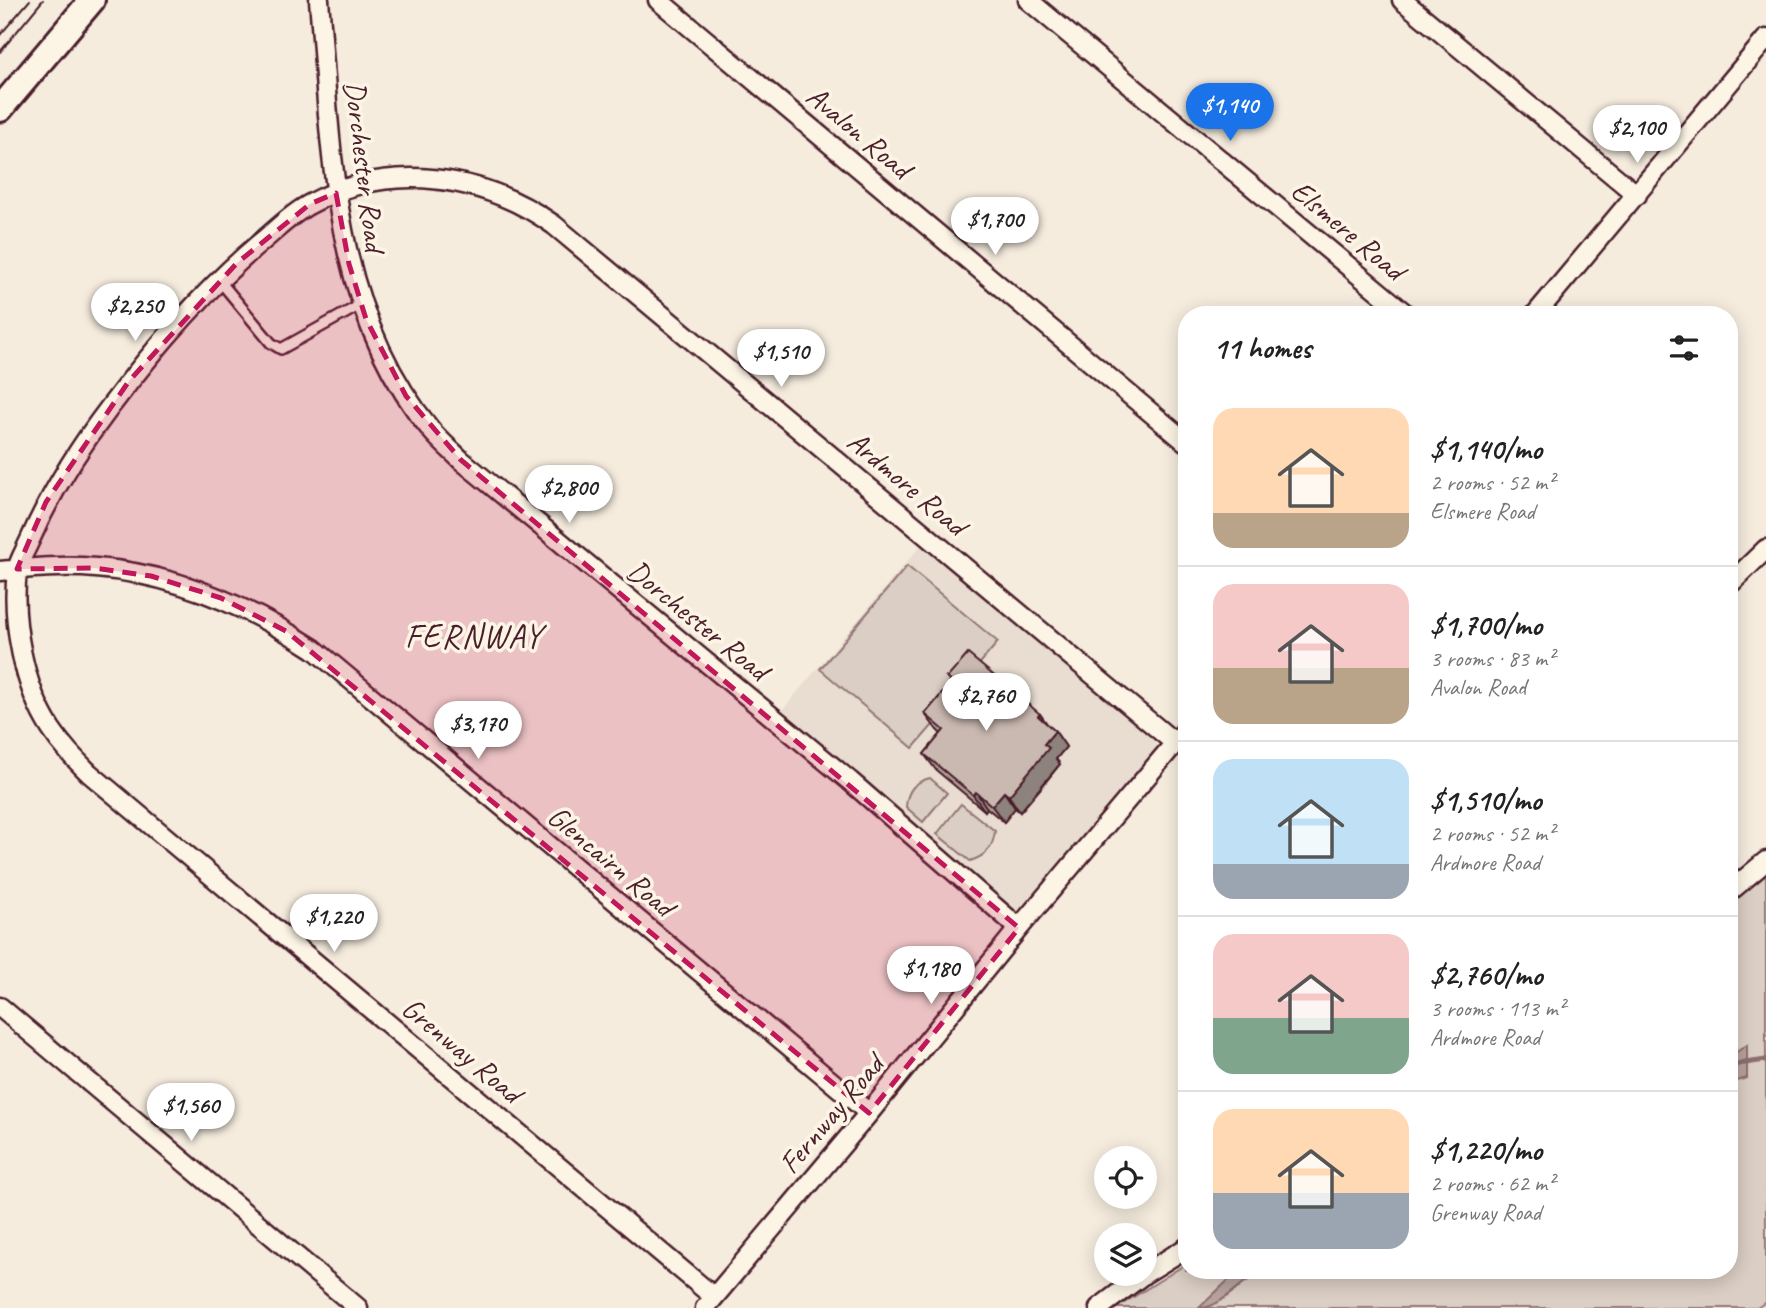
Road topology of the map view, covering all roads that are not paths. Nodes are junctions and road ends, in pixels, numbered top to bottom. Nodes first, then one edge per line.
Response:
1 (92, 0) edge
2 (319, 0) edge
3 (658, 0) edge
4 (1028, 0) edge
5 (1402, 0) edge
6 (1766, 39) edge
7 (0, 109) edge
8 (336, 193) junction
9 (1637, 195) junction
10 (219, 280) junction
11 (362, 304) junction
12 (1395, 306) edge
13 (1543, 306) edge
14 (1178, 435) edge
15 (1766, 549) edge
16 (8, 570) edge
17 (1738, 576) edge
18 (1178, 734) edge
19 (1178, 740) edge
20 (1766, 861) edge
21 (1738, 884) edge
22 (1019, 928) junction
23 (0, 1007) edge
24 (869, 1113) junction
25 (1178, 1253) edge
26 (1157, 1266) edge
27 (1128, 1286) edge
28 (709, 1303) edge
29 (358, 1308) edge
30 (1099, 1308) edge

1 - 7 main road
2 - 8 street, Dorchester Road
3 - 14 street, Avalon Road
4 - 12 street, Elsmere Road
5 - 9 street
6 - 9 street
8 - 10 street, Ardmore Road
8 - 11 street, Dorchester Road
8 - 18 street, Ardmore Road
9 - 13 street
10 - 11 lane
10 - 16 street, Ardmore Road
11 - 22 street, Dorchester Road
15 - 17 street
16 - 24 street, Glencairn Road
16 - 28 street, Grenway Road
19 - 22 street, Fernway Road
20 - 21 street
22 - 24 street, Fernway Road
23 - 29 street
24 - 28 street, Fernway Road
25 - 26 street
27 - 30 street

